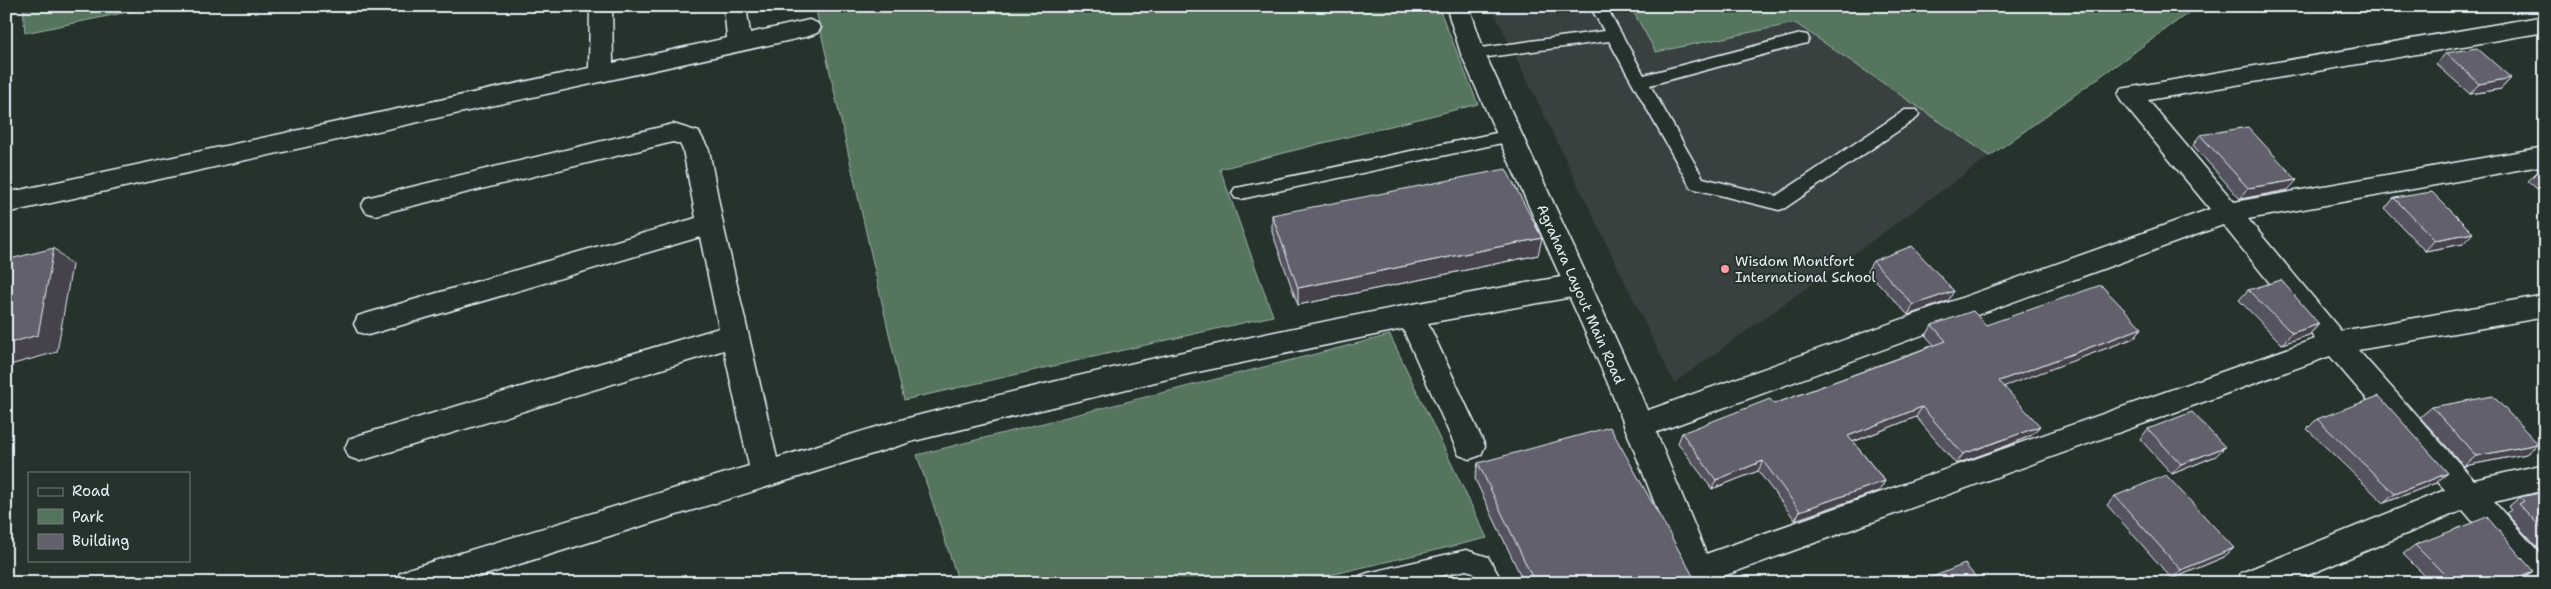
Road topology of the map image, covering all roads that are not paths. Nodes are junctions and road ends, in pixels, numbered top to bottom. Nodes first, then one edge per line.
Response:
1 (601, 6) edge
2 (735, 6) edge
3 (1457, 6) edge
4 (1598, 6) edge
5 (2545, 24) edge
6 (809, 28) dead end
7 (1614, 35) junction
8 (1801, 39) dead end
9 (739, 43) junction
10 (1473, 54) junction
11 (600, 73) junction
12 (1640, 82) junction
13 (1911, 114) dead end
14 (1510, 136) junction
15 (2545, 156) edge
16 (1241, 193) dead end
17 (6, 203) edge
18 (375, 205) dead end
19 (2228, 213) junction
20 (710, 224) junction
21 (1578, 285) junction
22 (2545, 306) edge
23 (1411, 316) junction
24 (368, 324) dead end
25 (735, 335) junction
26 (2335, 343) junction
27 (1639, 426) junction
28 (1470, 446) dead end
29 (360, 448) dead end
30 (766, 474) junction
31 (2545, 477) edge
32 (2469, 494) junction
33 (1699, 577) edge
34 (2545, 582) edge
35 (411, 583) edge
36 (1368, 583) edge
37 (1492, 583) edge
38 (2252, 583) edge

1 - 11 street
2 - 9 street
3 - 10 street, Agrahara Layout Main Road
4 - 7 lane
5 - 19 street
6 - 9 street
7 - 10 lane
7 - 12 lane
8 - 12 lane
9 - 11 street
10 - 14 street, Agrahara Layout Main Road
11 - 17 street
12 - 13 lane
14 - 16 lane
14 - 21 street, Agrahara Layout Main Road
15 - 19 street
18 - 20 street
19 - 26 street
19 - 27 street
20 - 24 street
20 - 25 street
21 - 23 street
21 - 27 street, Agrahara Layout Main Road
22 - 26 street
23 - 28 street
23 - 30 street
25 - 29 street
25 - 30 street
26 - 32 street
26 - 33 street
27 - 33 street, Agrahara Layout Main Road
30 - 35 street
31 - 32 street
32 - 34 street
32 - 38 street
36 - 37 lane

